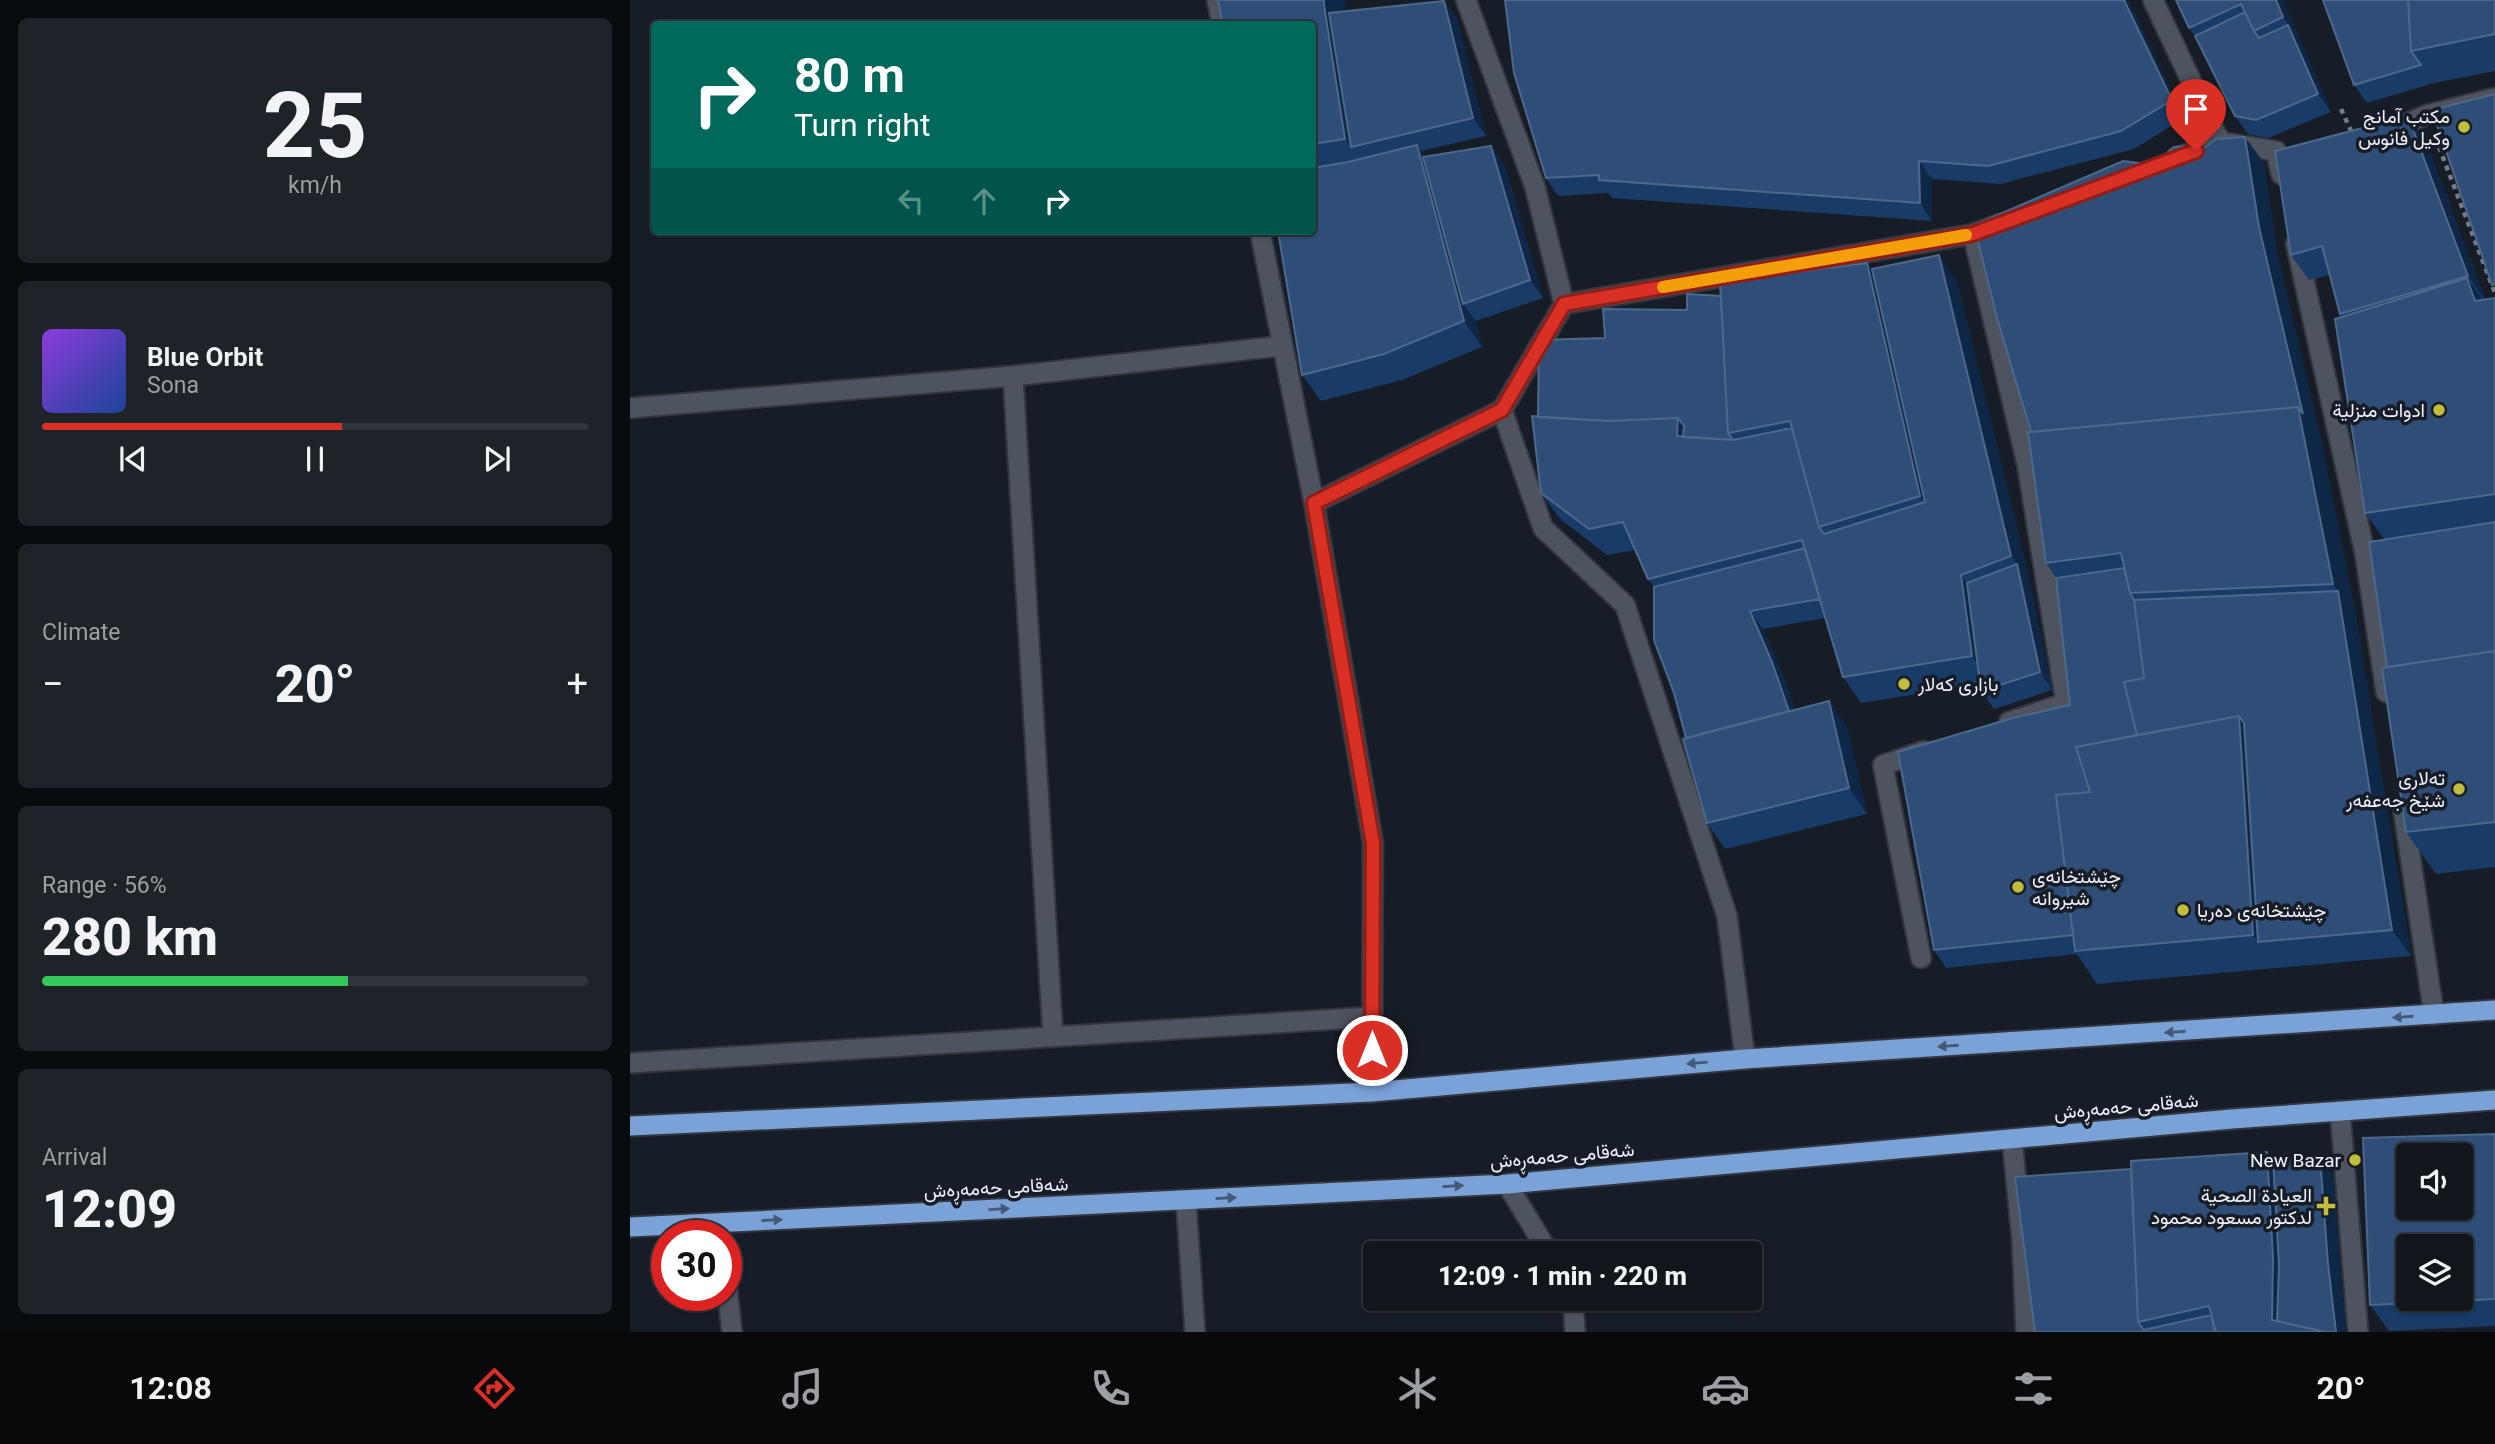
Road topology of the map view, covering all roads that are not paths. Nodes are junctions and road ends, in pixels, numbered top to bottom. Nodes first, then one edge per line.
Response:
1 (1217, 0) edge
2 (1466, 0) edge
3 (2153, 0) edge
4 (1221, 21) edge
5 (2495, 98) edge
6 (2220, 142) junction
7 (2358, 145) edge
8 (2297, 149) edge
9 (2276, 151) junction
10 (2155, 166) edge
11 (2284, 191) edge
12 (2012, 220) edge
13 (2293, 231) edge
14 (1973, 234) junction
15 (1261, 235) edge
16 (1564, 304) junction
17 (1281, 346) junction
18 (1013, 376) junction
19 (630, 408) edge
20 (1502, 410) junction
21 (1314, 503) junction
22 (2389, 716) edge
23 (1987, 729) edge
24 (1936, 747) edge
25 (2400, 784) edge
26 (1921, 958) dead end
27 (2495, 1010) edge
28 (2434, 1015) junction
29 (1372, 1017) junction
30 (1053, 1037) junction
31 (1745, 1059) junction
32 (630, 1063) edge
33 (1371, 1092) junction
34 (2495, 1100) edge
35 (2340, 1111) junction
36 (630, 1125) edge
37 (2012, 1139) junction
38 (1507, 1184) junction
39 (1186, 1201) junction
40 (630, 1227) edge
41 (651, 1227) edge
42 (742, 1228) edge
43 (1542, 1241) edge
44 (730, 1311) edge
45 (1574, 1311) edge
46 (732, 1332) edge
47 (1195, 1332) edge
48 (1575, 1332) edge
49 (2026, 1332) edge
50 (2358, 1332) edge

1 - 4 street
2 - 16 street
3 - 6 street
5 - 7 street
6 - 9 street
6 - 10 street
8 - 9 street
9 - 11 street
12 - 14 street
13 - 22 street
14 - 16 street
14 - 23 street
15 - 17 street
16 - 20 street
17 - 18 street
17 - 21 street
18 - 19 street
18 - 30 street
20 - 21 street
20 - 31 street
21 - 29 street
24 - 26 street
25 - 28 street
27 - 28 highway
28 -> 31 highway
29 - 30 street
29 - 33 street
30 - 32 street
31 -> 33 highway
33 - 36 highway
34 - 35 highway, شەقامی حەمەڕەش
35 - 37 highway, شەقامی حەمەڕەش
35 - 50 street
37 - 38 highway, شەقامی حەمەڕەش
37 - 49 street
39 -> 38 highway, شەقامی حەمەڕەش
38 - 43 street
42 -> 39 highway, شەقامی حەمەڕەش
39 - 47 street
40 - 41 highway, شەقامی حەمەڕەش
44 - 46 street
45 - 48 street

